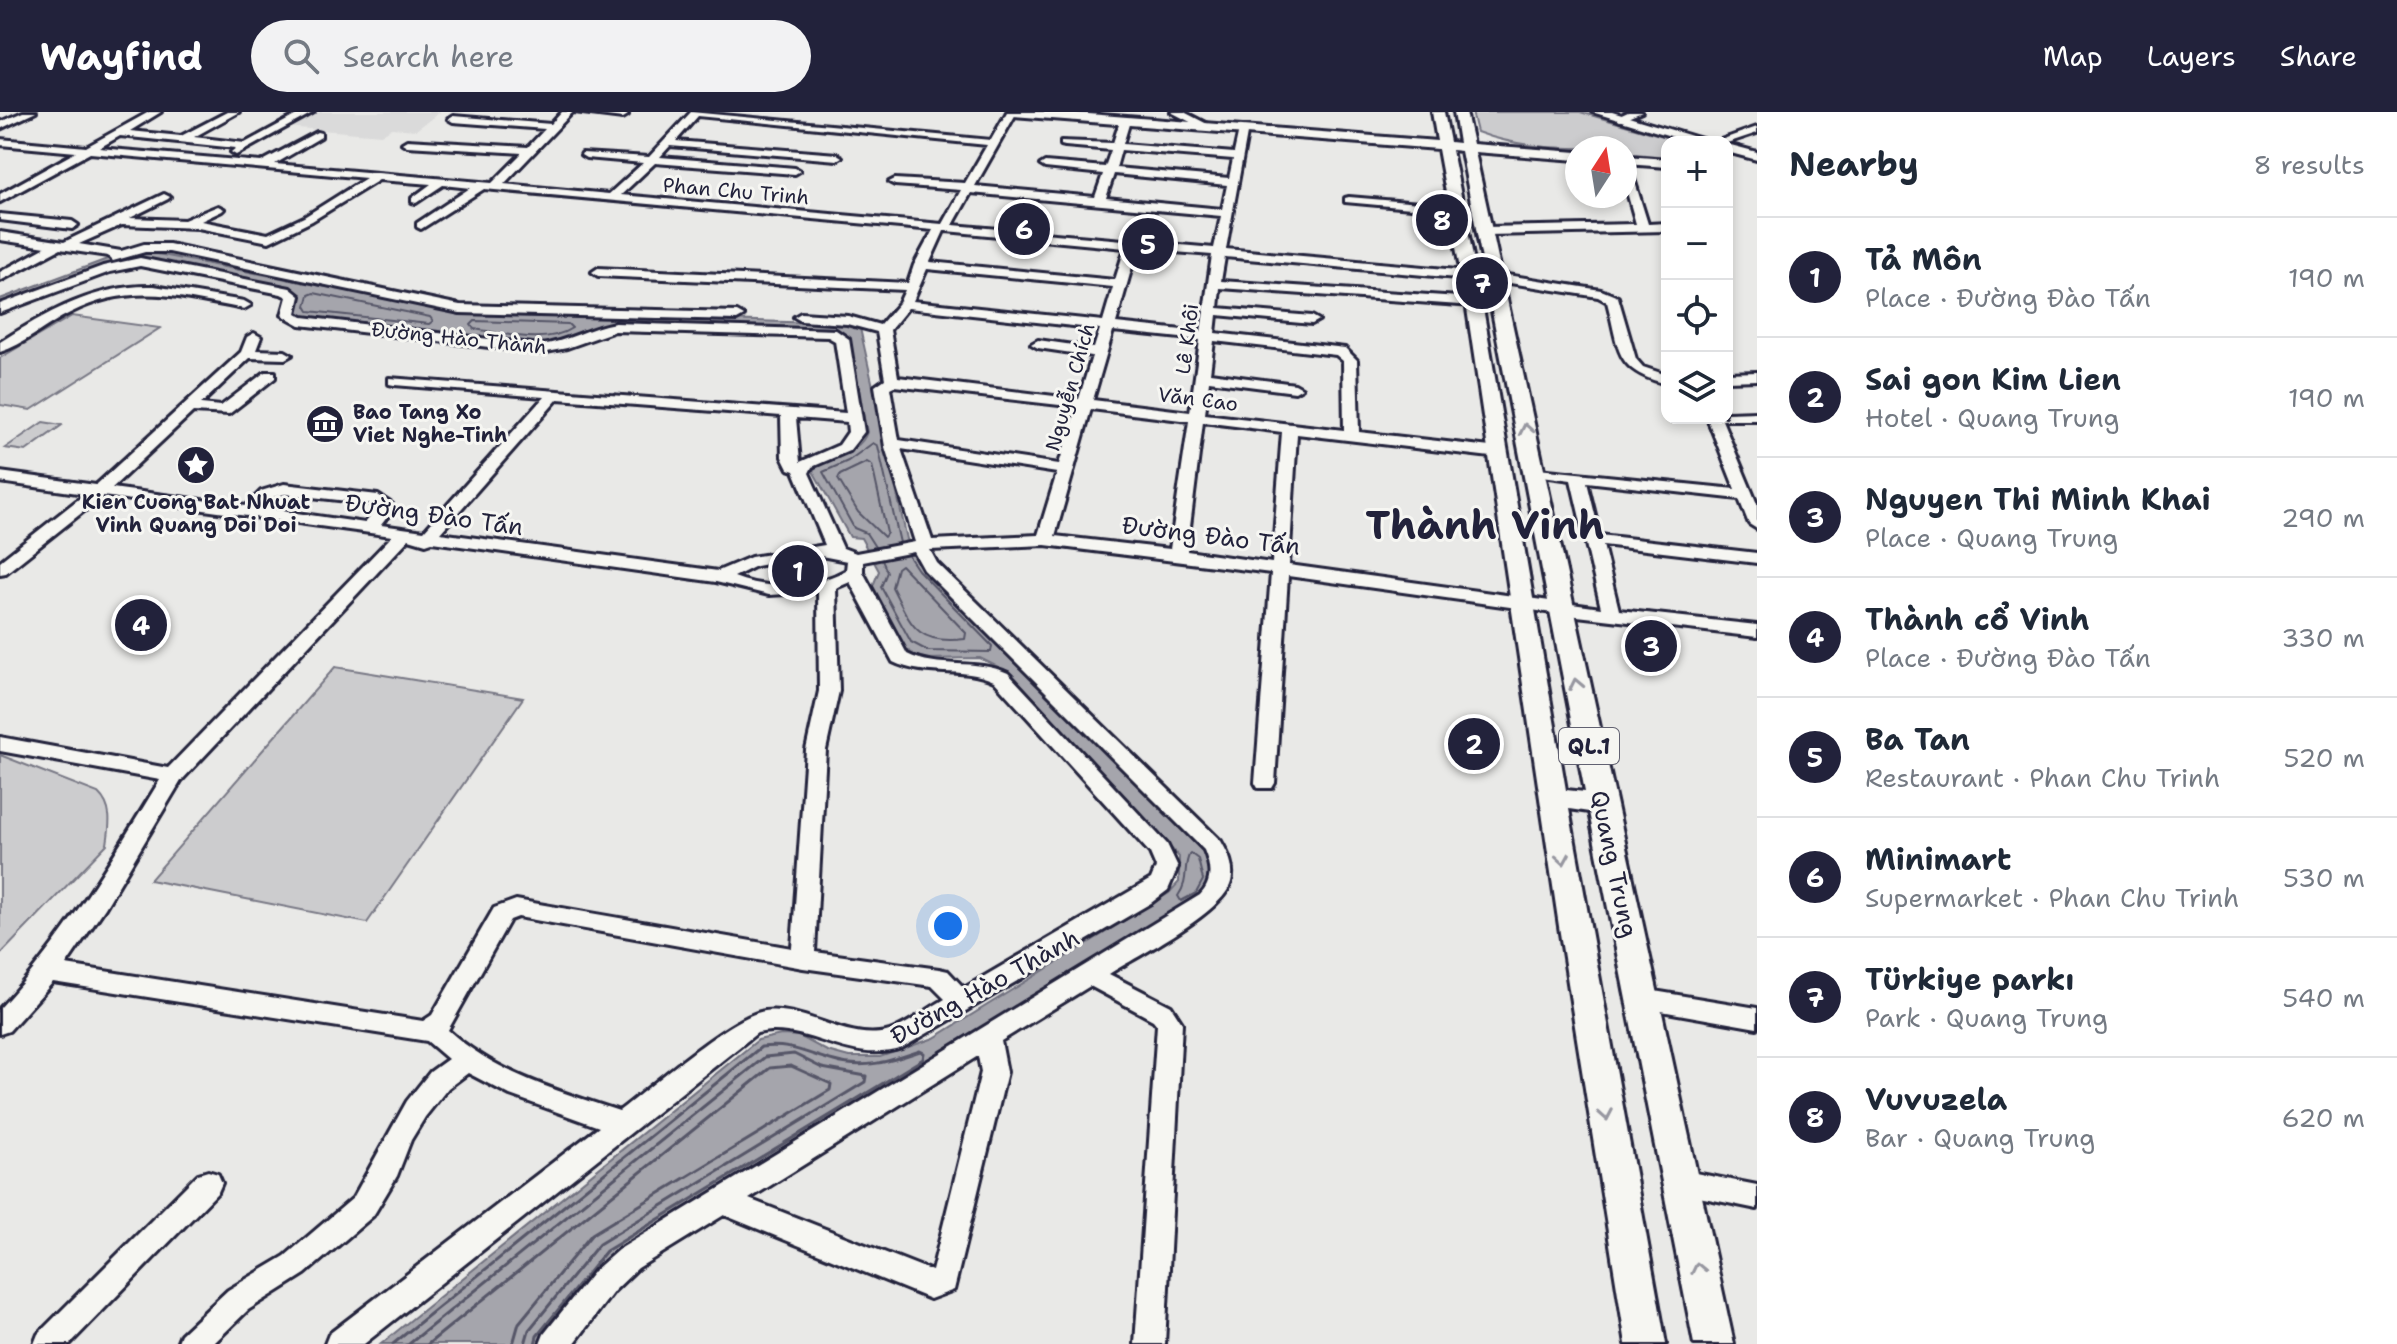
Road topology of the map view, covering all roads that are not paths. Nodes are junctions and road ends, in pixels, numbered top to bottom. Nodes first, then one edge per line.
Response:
1 (31, 112) edge
2 (156, 112) edge
3 (234, 112) edge
4 (276, 112) edge
5 (568, 112) edge
6 (579, 112) edge
7 (1013, 112) edge
8 (1176, 112) edge
9 (1460, 112) edge
10 (1598, 112) edge
11 (1637, 112) edge
12 (306, 113) edge
13 (623, 115) dead end
14 (693, 115) edge
15 (1620, 118) junction
16 (453, 119) dead end
17 (1125, 121) junction
18 (0, 126) edge
19 (554, 127) junction
20 (1208, 127) junction
21 (1244, 130) junction
22 (1757, 130) edge
23 (120, 133) junction
24 (1447, 133) edge
25 (317, 135) dead end
26 (1684, 136) edge
27 (1733, 138) edge
28 (182, 139) junction
29 (1382, 141) junction
30 (0, 142) edge
31 (407, 143) dead end
32 (668, 143) junction
33 (994, 143) junction
34 (1065, 143) dead end
35 (815, 145) dead end
36 (248, 146) junction
37 (1117, 146) junction
38 (531, 150) junction
39 (1733, 150) edge
40 (89, 151) junction
41 (1521, 152) junction
42 (586, 155) dead end
43 (806, 155) junction
44 (1565, 155) edge
45 (1238, 156) junction
46 (1757, 156) edge
47 (153, 157) junction
48 (837, 157) dead end
49 (652, 160) junction
50 (1637, 161) edge
51 (218, 162) junction
52 (1661, 163) edge
53 (1045, 165) dead end
54 (263, 166) junction
55 (795, 171) dead end
56 (1110, 171) junction
57 (1473, 175) junction
58 (376, 177) junction
59 (441, 182) junction
60 (895, 182) dead end
61 (1233, 182) junction
62 (481, 186) junction
63 (495, 187) junction
64 (968, 188) junction
65 (164, 197) dead end
66 (611, 198) junction
67 (0, 199) edge
68 (416, 200) dead end
69 (1349, 200) dead end
70 (1100, 201) junction
71 (1637, 207) edge
72 (218, 209) dead end
73 (1455, 209) junction
74 (1227, 213) junction
75 (0, 217) edge
76 (113, 222) junction
77 (187, 223) junction
78 (72, 225) dead end
79 (421, 225) dead end
80 (942, 227) junction
81 (1661, 227) edge
82 (1643, 228) junction
83 (1486, 231) junction
84 (2, 237) edge
85 (1132, 244) junction
86 (63, 245) junction
87 (1219, 252) junction
88 (119, 254) junction
89 (920, 265) junction
90 (598, 272) dead end
91 (1482, 276) junction
92 (0, 277) edge
93 (1121, 284) junction
94 (1215, 284) junction
95 (912, 287) junction
96 (0, 297) edge
97 (1474, 302) junction
98 (905, 304) junction
99 (244, 305) dead end
100 (0, 309) edge
101 (1211, 311) junction
102 (1312, 320) dead end
103 (1108, 328) junction
104 (883, 330) junction
105 (254, 337) dead end
106 (1207, 338) junction
107 (1038, 344) dead end
108 (0, 348) edge
109 (1099, 353) junction
110 (247, 354) junction
111 (285, 355) dead end
112 (270, 375) dead end
113 (1203, 376) junction
114 (1757, 376) edge
115 (1733, 377) edge
116 (1661, 378) edge
117 (394, 381) dead end
118 (892, 381) junction
119 (1295, 388) dead end
120 (553, 396) junction
121 (1086, 405) junction
122 (188, 407) junction
123 (788, 414) junction
124 (1757, 416) edge
125 (1733, 417) edge
126 (855, 418) junction
127 (1196, 419) junction
128 (1716, 424) edge
129 (1290, 430) junction
130 (1352, 437) junction
131 (892, 443) junction
132 (1499, 453) junction
133 (801, 468) junction
134 (1066, 470) junction
135 (1534, 471) junction
136 (0, 477) edge
137 (1578, 477) junction
138 (99, 491) junction
139 (1745, 495) junction
140 (248, 513) junction
141 (1757, 524) edge
142 (367, 530) junction
143 (403, 535) junction
144 (426, 539) junction
145 (1593, 539) junction
146 (1045, 540) junction
147 (920, 546) junction
148 (836, 551) junction
149 (1178, 555) junction
150 (1757, 558) edge
151 (858, 562) junction
152 (0, 569) edge
153 (1281, 569) junction
154 (720, 577) junction
155 (827, 584) junction
156 (1523, 603) junction
157 (1560, 609) junction
158 (1611, 614) junction
159 (1757, 631) edge
160 (0, 744) edge
161 (173, 776) junction
162 (1265, 783) dead end
163 (1554, 798) junction
164 (1602, 804) junction
165 (803, 959) junction
166 (48, 972) junction
167 (1089, 974) junction
168 (1642, 999) junction
169 (963, 1002) junction
170 (1757, 1018) edge
171 (0, 1024) edge
172 (432, 1030) junction
173 (988, 1037) junction
174 (467, 1059) junction
175 (620, 1123) junction
176 (1680, 1182) junction
177 (208, 1183) dead end
178 (1757, 1197) edge
179 (724, 1202) junction
180 (49, 1344) edge
181 (192, 1344) edge
182 (340, 1344) edge
183 (555, 1344) edge
184 (1150, 1344) edge
185 (1646, 1344) edge
186 (1714, 1344) edge

1 - 18 street
2 - 23 street
3 - 28 street
4 - 12 street
5 - 19 street
6 - 13 street
7 - 17 main road
7 - 33 street
8 - 20 street
9 - 24 main road, QL.1
10 - 15 main road
11 - 15 street
12 - 36 street
14 - 32 street
14 - 33 street
15 - 26 main road
16 - 19 street
17 - 20 main road
17 - 37 street
19 - 38 street
20 - 21 main road
21 - 29 main road
21 - 45 street, Lê Khôi
22 - 27 street
23 - 28 street
23 - 40 street
24 - 29 main road
24 - 29 main road
24 - 41 main road
24 - 57 main road, Quang Trung / QL.1
24 - 73 main road, Quang Trung / QL.1
25 - 54 street
28 - 36 street
28 - 47 street
30 - 40 street, Phan Chu Trinh
31 - 38 street
32 - 43 street
32 - 49 street
33 - 64 street
34 - 37 street
35 - 43 street
36 - 51 street
37 - 45 street
37 - 56 street
38 - 63 street
39 - 46 main road
40 - 47 street, Phan Chu Trinh
40 - 67 street
41 - 44 main road
41 - 57 main road
42 - 49 street
43 - 48 street
45 - 61 street, Lê Khôi
47 - 51 street, Phan Chu Trinh
49 - 55 street
49 - 66 street
50 - 52 main road
51 - 54 street, Phan Chu Trinh
53 - 56 street
54 - 58 street, Phan Chu Trinh
56 - 61 street
56 - 70 street
57 - 83 main road, Quang Trung / QL.1
58 - 59 street, Phan Chu Trinh
58 - 77 street
59 - 62 street, Phan Chu Trinh
59 - 68 street
60 - 64 street
61 - 74 street, Lê Khôi
62 - 63 street, Phan Chu Trinh
62 - 79 street
63 - 66 street, Phan Chu Trinh
64 - 70 street
64 - 80 street
65 - 76 street
66 - 80 street, Phan Chu Trinh
69 - 73 street
70 - 74 street
71 - 82 street
72 - 77 street
73 - 91 main road, Quang Trung / QL.1
74 - 87 street, Lê Khôi
75 - 78 street
76 - 77 street
76 - 86 street
80 - 85 street, Phan Chu Trinh
80 - 89 street
81 - 82 street
82 - 83 street
83 - 91 main road, Quang Trung / QL.1
84 - 86 street
85 - 87 street, Phan Chu Trinh
85 - 93 street, Nguyễn Chích
86 - 88 street
86 - 92 street
87 - 91 street, Phan Chu Trinh
87 - 94 street, Lê Khôi
88 - 96 street
88 - 104 street
89 - 93 street
89 - 95 street
90 - 95 street
91 - 97 main road, Quang Trung / QL.1
91 - 116 street, Phan Chu Trinh
135 -> 91 main road, Quang Trung / QL.1
93 - 103 street, Nguyễn Chích
94 - 97 street
94 - 101 street, Lê Khôi
95 - 98 street
97 - 132 main road, Quang Trung / QL.1
98 - 103 street
98 - 104 street
99 - 108 street
100 - 126 street, Đường Hào Thành
101 - 102 street
101 - 106 street, Lê Khôi
103 - 106 street
103 - 109 street, Nguyễn Chích
104 - 118 street
105 - 110 street
106 - 113 street, Lê Khôi
106 - 130 street
107 - 109 street
109 - 121 street, Nguyễn Chích
110 - 111 street
110 - 122 street
112 - 122 street
113 - 119 street
113 - 127 street, Lê Khôi
114 - 115 street
117 - 120 street
118 - 121 street, Văn Cao
118 - 131 street
120 - 123 street
120 - 144 street
121 - 127 street, Văn Cao
121 - 134 street, Nguyễn Chích
122 - 138 street
123 - 126 street
123 - 133 street
124 - 125 street
126 - 133 street
127 - 129 street, Văn Cao
127 - 149 street, Lê Khôi
128 - 139 street
129 - 130 street, Văn Cao
129 - 153 street
130 - 132 street, Văn Cao
131 - 134 street
131 - 147 street
132 - 156 main road, Quang Trung / QL.1
133 - 148 street
134 - 146 street, Nguyễn Chích
135 - 137 street
135 - 157 main road, Quang Trung / QL.1
136 - 138 street, Đường Đào Tấn
137 - 139 street
137 - 145 street
138 - 140 street, Đường Đào Tấn
138 - 152 street
139 - 141 street
140 - 142 street, Đường Đào Tấn
140 - 142 street
142 - 143 street, Đường Đào Tấn
143 - 144 street, Đường Đào Tấn
143 - 161 street
144 - 154 street, Đường Đào Tấn
145 - 150 street
145 - 158 street
146 - 147 street, Đường Đào Tấn
146 - 149 street, Đường Đào Tấn
147 - 151 street, Đường Đào Tấn
147 - 167 street
148 - 151 street, Đường Đào Tấn
148 - 154 street, Đường Đào Tấn
149 - 153 street, Đường Đào Tấn
151 - 155 street, Đường Đào Tấn
151 - 169 street, Đường Hào Thành
153 - 156 street, Đường Đào Tấn
153 - 162 street
154 - 155 street, Đường Đào Tấn
155 - 165 street
156 - 157 street, Đường Đào Tấn
156 - 163 main road, Quang Trung / QL.1
157 - 158 street, Đường Đào Tấn
164 -> 157 main road, Quang Trung / QL.1
158 - 159 street, Đường Đào Tấn
160 - 161 street
161 - 166 street
163 - 164 main road
163 -> 185 main road, Quang Trung / QL.1
164 - 168 main road, Quang Trung / QL.1
165 - 169 street
165 - 172 street
166 - 171 street
166 - 172 street
167 - 173 street
167 - 184 street
168 - 170 street
168 - 176 main road, Quang Trung / QL.1
169 - 175 street, Đường Hào Thành
172 - 174 street
173 - 179 street
173 - 179 street
174 - 175 street
174 - 181 street
175 - 182 street, Đường Hào Thành
176 - 178 street
186 -> 176 main road, Quang Trung / QL.1
177 - 180 street
179 - 183 street

